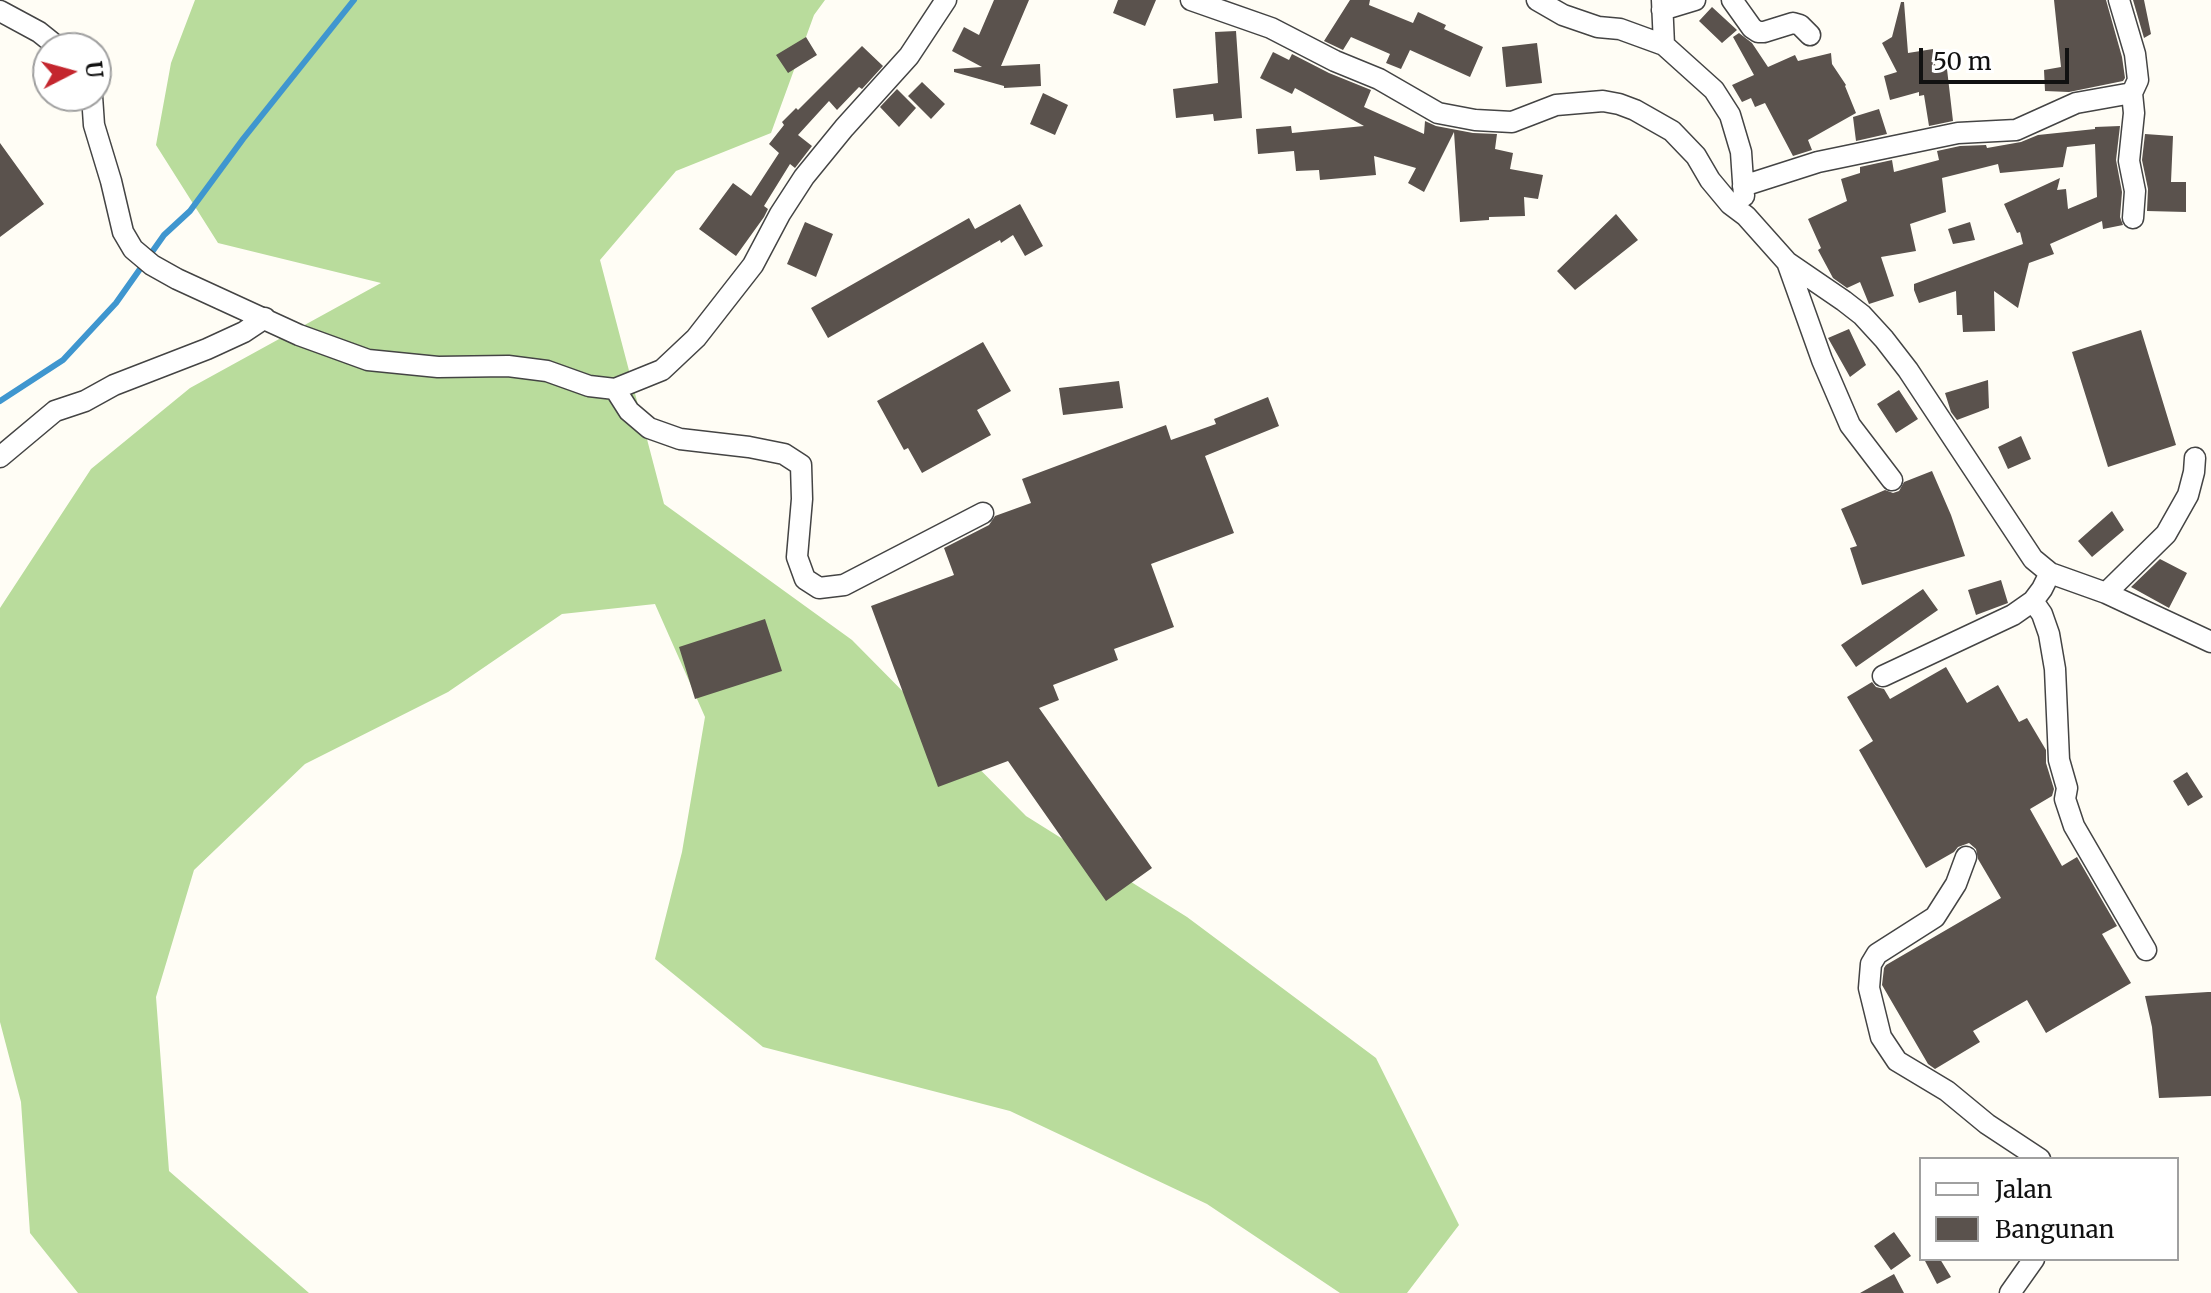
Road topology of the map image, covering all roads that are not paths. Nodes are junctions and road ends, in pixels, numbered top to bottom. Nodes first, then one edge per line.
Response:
1 (946, 0) edge
2 (1191, 0) edge
3 (1537, 0) edge
4 (1695, 0) edge
5 (1732, 0) edge
6 (2119, 0) edge
7 (1662, 5) edge
8 (0, 11) edge
9 (39, 32) edge
10 (1810, 35) dead end
11 (1664, 45) junction
12 (2132, 93) junction
13 (93, 112) edge
14 (1743, 186) junction
15 (1746, 216) junction
16 (2133, 218) dead end
17 (1787, 262) junction
18 (265, 318) junction
19 (615, 389) junction
20 (0, 457) edge
21 (2195, 458) dead end
22 (1892, 480) dead end
23 (983, 513) dead end
24 (2050, 573) junction
25 (2106, 593) junction
26 (2033, 601) junction
27 (2211, 642) edge
28 (1883, 676) dead end
29 (1966, 857) dead end
30 (2146, 950) dead end
31 (2037, 1157) edge
32 (2033, 1261) edge
33 (2010, 1293) edge

1 - 19 street
2 - 15 street
3 - 11 street
4 - 7 street
5 - 10 street
6 - 12 street
7 - 11 street
8 - 9 street
11 - 14 street
12 - 14 street
12 - 16 street
13 - 18 street
14 - 15 street
15 - 17 street
17 - 22 street
17 - 24 street
18 - 19 street
18 - 20 street
19 - 23 street
21 - 25 street
24 - 25 street
24 - 26 street
25 - 27 street
26 - 28 street
26 - 30 street
29 - 31 street
32 - 33 street

